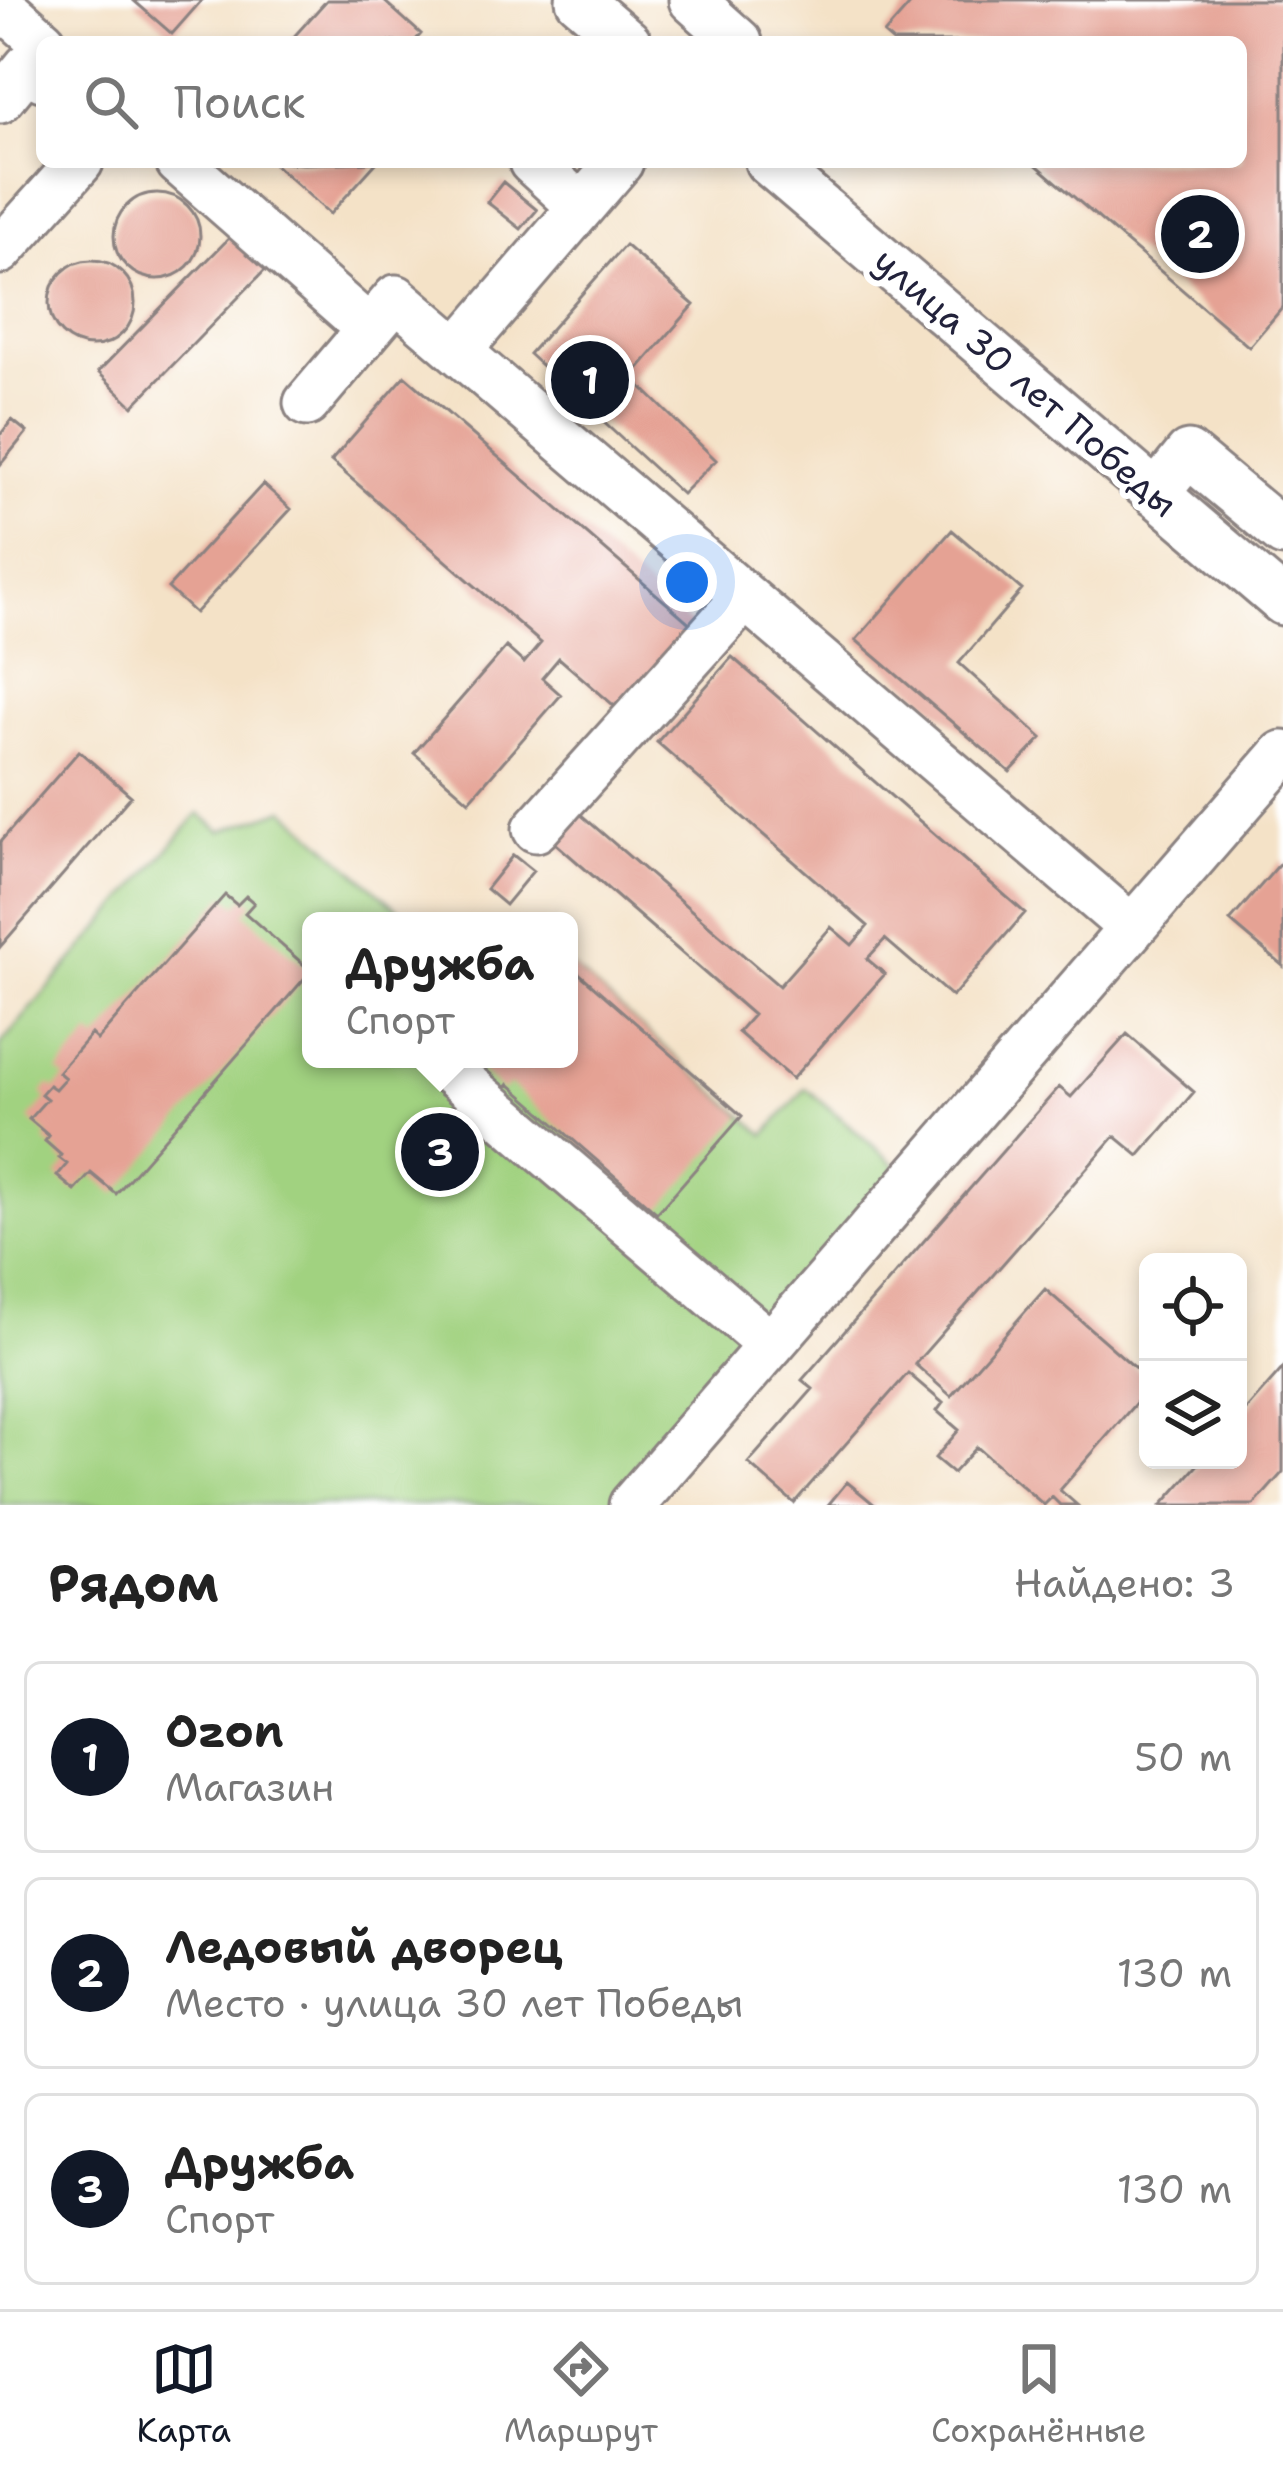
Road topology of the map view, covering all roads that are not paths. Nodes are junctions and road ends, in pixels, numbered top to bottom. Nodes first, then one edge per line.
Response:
1 (579, 0) edge
2 (692, 0) edge
3 (0, 4) edge
4 (36, 36) edge
5 (621, 36) edge
6 (732, 36) edge
7 (36, 73) edge
8 (0, 100) edge
9 (75, 168) edge
10 (186, 168) edge
11 (539, 168) edge
12 (615, 168) edge
13 (776, 168) edge
14 (580, 206) junction
15 (0, 251) edge
16 (369, 329) junction
17 (458, 351) junction
18 (307, 403) dead end
19 (1156, 494) junction
20 (1283, 532) edge
21 (745, 597) junction
22 (1283, 602) edge
23 (1283, 754) edge
24 (536, 829) dead end
25 (1132, 928) junction
26 (447, 1068) edge
27 (771, 1345) junction
28 (632, 1505) edge

1 - 5 street
2 - 6 street
3 - 4 street
7 - 8 street
9 - 15 street
10 - 16 street
11 - 14 street
12 - 14 street
13 - 19 street, улица 30 лет Победы
14 - 17 street
16 - 17 street
16 - 18 street
17 - 21 street
19 - 20 street
19 - 22 street, улица 30 лет Победы
21 - 24 street
21 - 25 street
23 - 25 street
25 - 27 street
26 - 27 street
27 - 28 street

